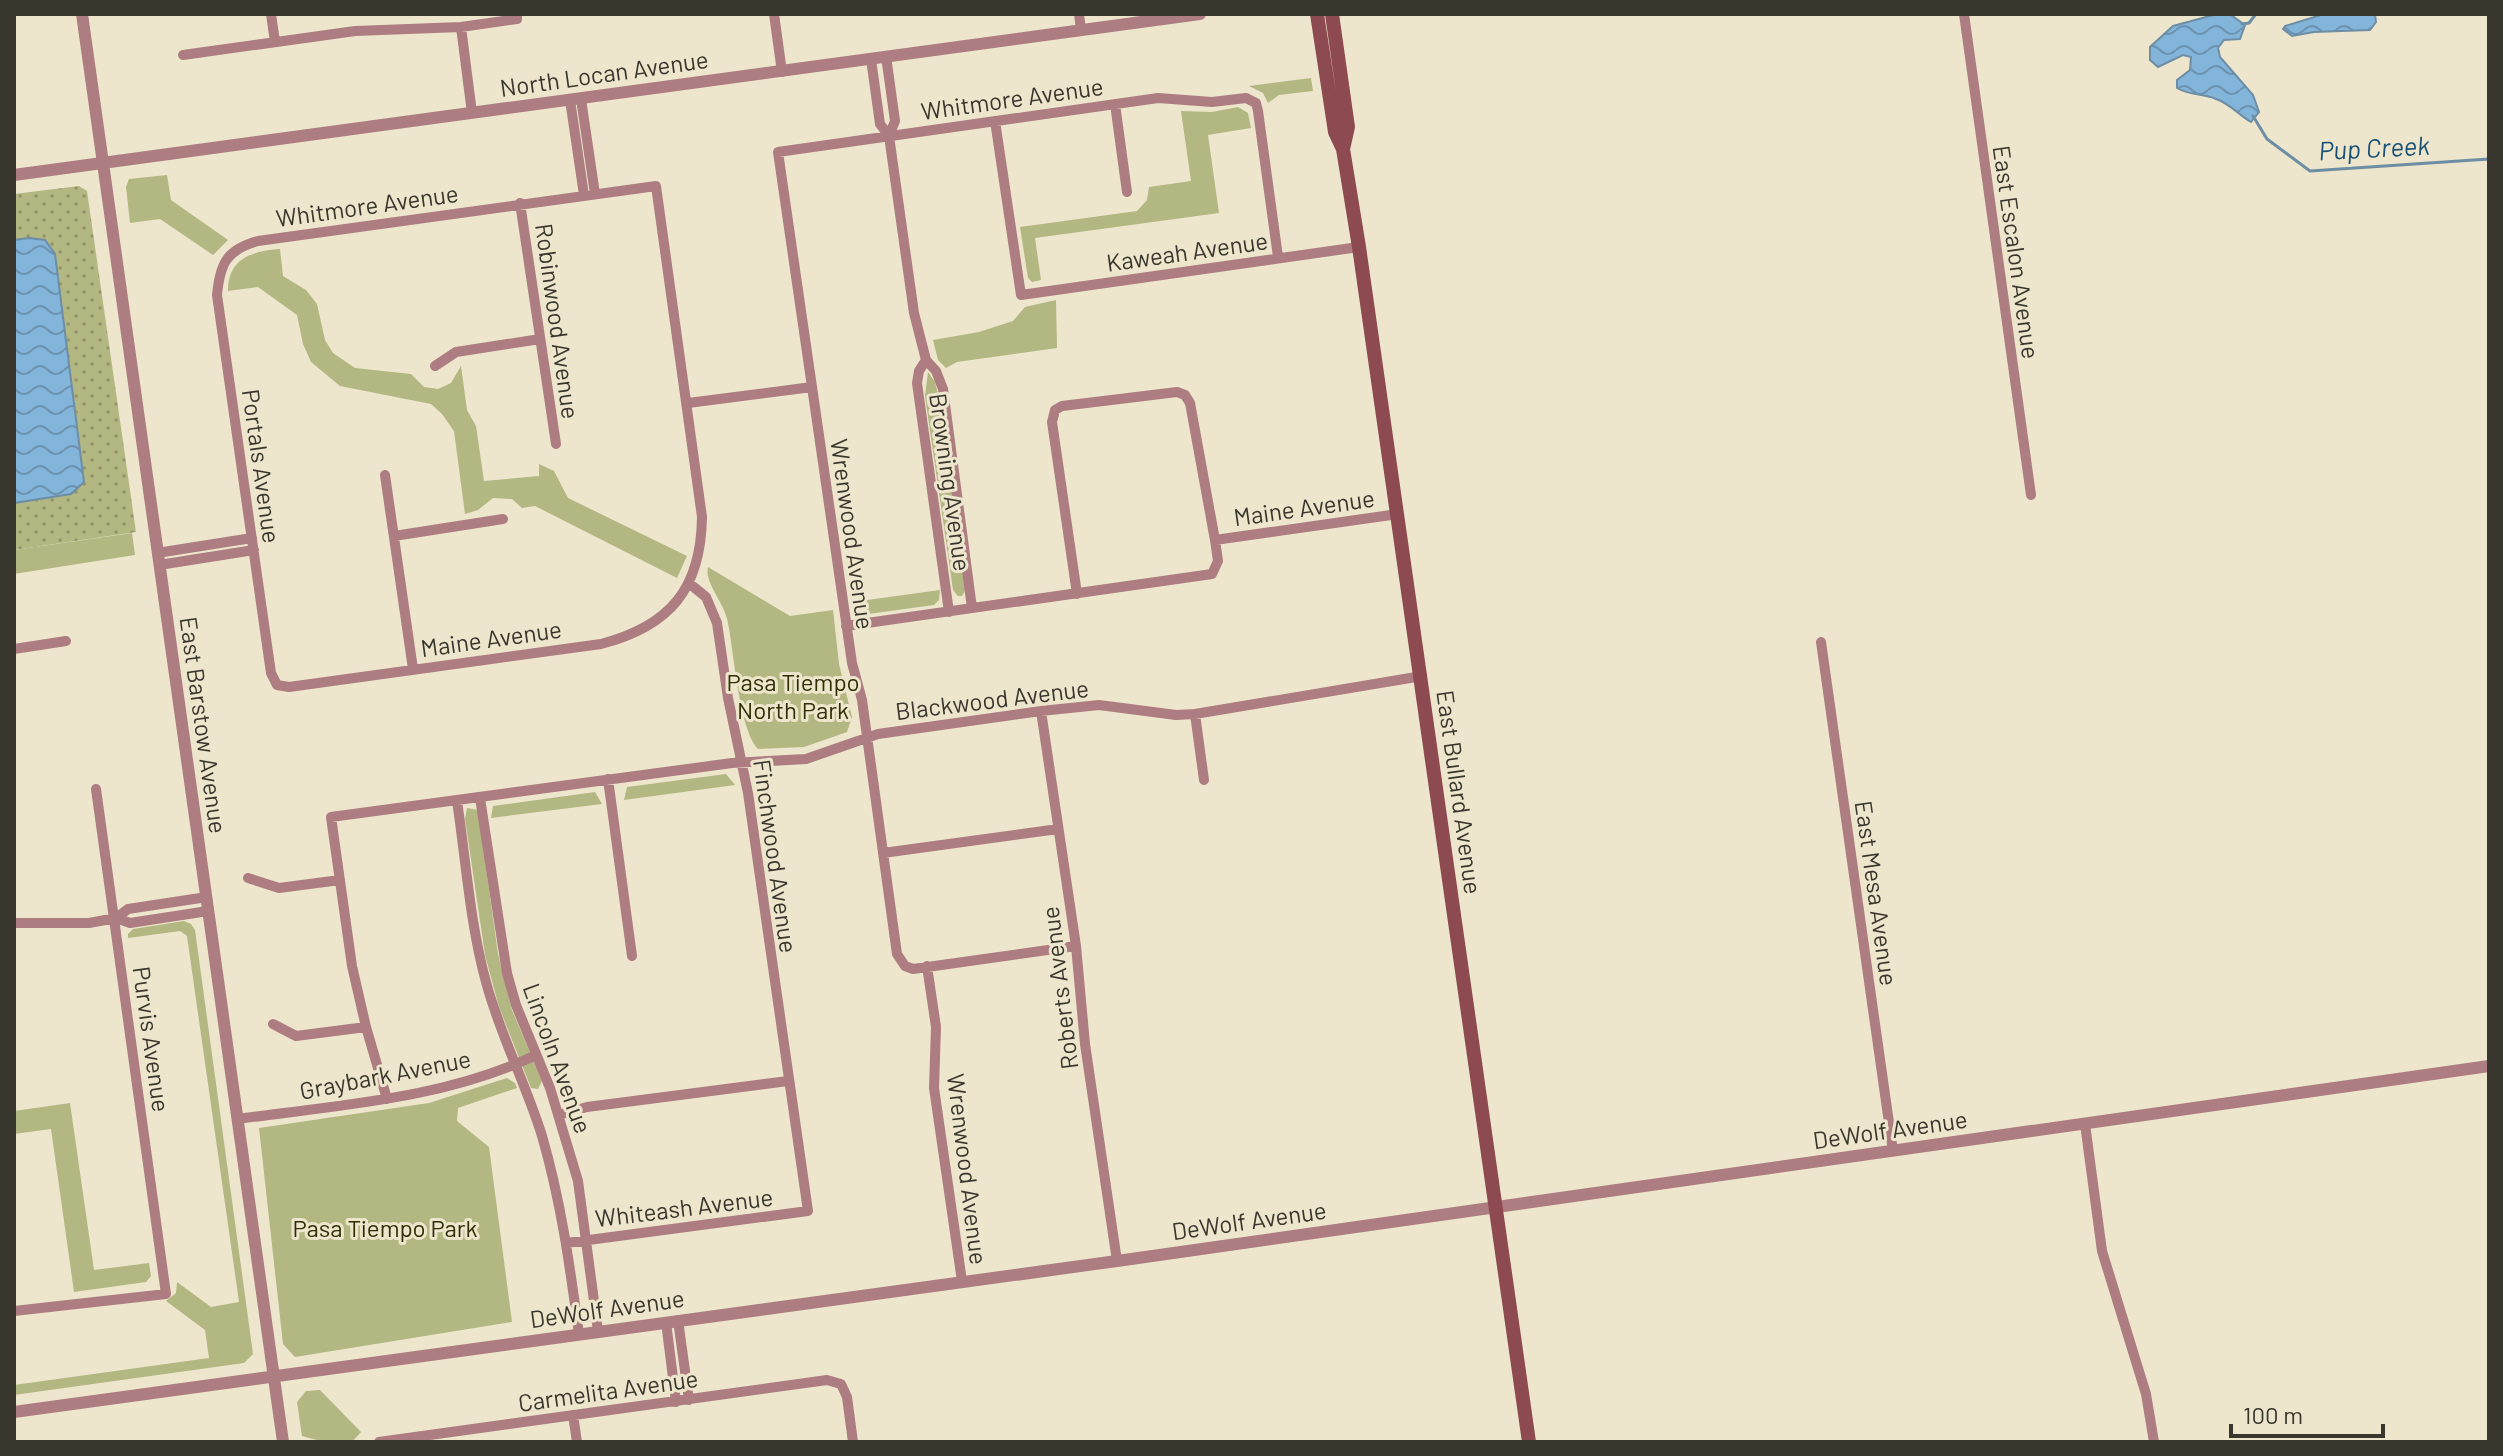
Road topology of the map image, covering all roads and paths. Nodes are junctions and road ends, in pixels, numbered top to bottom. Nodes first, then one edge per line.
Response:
1 (82, 14) edge
2 (271, 14) edge
3 (392, 14) edge
4 (774, 14) edge
5 (1079, 14) edge
6 (1200, 14) edge
7 (1317, 14) edge
8 (1332, 14) edge
9 (1964, 14) edge
10 (517, 17) edge
11 (461, 27) junction
12 (395, 29) junction
13 (1081, 30) junction
14 (275, 42) junction
15 (183, 55) dead end
16 (886, 56) junction
17 (871, 59) junction
18 (782, 72) junction
19 (576, 100) junction
20 (1115, 104) junction
21 (472, 113) junction
22 (995, 121) junction
23 (889, 136) junction
24 (1343, 149) junction
25 (778, 152) joint
26 (102, 164) junction
27 (14, 175) edge
28 (1127, 192) dead end
29 (589, 195) junction
30 (520, 203) junction
31 (1359, 247) junction
32 (230, 254) joint
33 (1278, 257) junction
34 (540, 339) junction
35 (926, 360) junction
36 (435, 366) dead end
37 (812, 387) junction
38 (688, 403) junction
39 (556, 444) dead end
40 (385, 475) dead end
41 (2031, 495) dead end
42 (1398, 514) junction
43 (503, 519) dead end
44 (394, 536) junction
45 (252, 538) junction
46 (1215, 540) junction
47 (254, 550) junction
48 (158, 559) junction
49 (690, 584) junction
50 (1077, 594) junction
51 (972, 608) junction
52 (949, 612) junction
53 (846, 626) junction
54 (66, 641) dead end
55 (1821, 642) dead end
56 (14, 649) edge
57 (413, 669) junction
58 (1422, 676) junction
59 (277, 685) joint
60 (1041, 711) junction
61 (1195, 714) junction
62 (867, 737) junction
63 (743, 761) junction
64 (608, 779) junction
65 (1204, 780) dead end
66 (96, 789) dead end
67 (480, 798) junction
68 (457, 801) junction
69 (1058, 829) junction
70 (883, 853) junction
71 (248, 878) dead end
72 (340, 880) junction
73 (207, 897) junction
74 (208, 911) junction
75 (116, 918) junction
76 (14, 923) edge
77 (1076, 946) junction
78 (632, 956) dead end
79 (927, 966) junction
80 (273, 1024) dead end
81 (366, 1027) junction
82 (536, 1055) junction
83 (516, 1065) junction
84 (2489, 1066) edge
85 (788, 1081) junction
86 (387, 1099) junction
87 (559, 1115) junction
88 (238, 1119) junction
89 (2085, 1124) junction
90 (1893, 1151) junction
91 (1497, 1207) junction
92 (808, 1211) joint
93 (586, 1240) junction
94 (566, 1243) junction
95 (1117, 1261) junction
96 (962, 1281) junction
97 (14, 1311) edge
98 (672, 1321) junction
99 (598, 1331) junction
100 (579, 1334) junction
101 (274, 1375) junction
102 (689, 1400) junction
103 (676, 1402) junction
104 (14, 1412) edge
105 (573, 1415) junction
106 (451, 1437) edge
107 (283, 1442) edge
108 (379, 1442) edge
109 (577, 1442) edge
110 (853, 1442) edge
111 (1529, 1442) edge
112 (2154, 1442) edge

1 - 26 street, East Barstow Avenue
2 - 14 street
3 - 12 street
4 - 18 street
5 - 13 street
6 - 13 street, North Locan Avenue
7 - 24 main road, East Bullard Avenue
8 - 24 main road, East Bullard Avenue
9 - 41 street, East Escalon Avenue
10 - 11 street
11 - 12 street
11 - 21 street
12 - 14 street
13 - 16 street, North Locan Avenue
14 - 15 street
16 - 17 street, North Locan Avenue
16 - 23 street, Browning Avenue
17 - 18 street, North Locan Avenue
17 - 23 street, Browning Avenue
18 - 19 street, North Locan Avenue
19 - 21 street, North Locan Avenue
19 - 29 street
20 - 22 street, Whitmore Avenue
20 - 28 street
20 - 33 street, Whitmore Avenue
21 - 26 street, North Locan Avenue
22 - 23 street, Whitmore Avenue
22 - 33 street, Kaweah Avenue
23 - 25 street, Whitmore Avenue
23 - 35 street, Browning Avenue
24 - 31 main road, East Bullard Avenue
25 - 37 street, Wrenwood Avenue
26 - 27 street, North Locan Avenue
26 - 48 street, East Barstow Avenue
29 - 30 street, Whitmore Avenue
29 - 38 street, Whitmore Avenue
30 - 32 street, Whitmore Avenue
30 - 34 street, Robinwood Avenue
31 - 33 street, Kaweah Avenue
31 - 42 main road, East Bullard Avenue
32 - 45 street, Portals Avenue
34 - 36 street
34 - 39 street, Robinwood Avenue
35 - 51 street, Browning Avenue
35 - 52 street, Browning Avenue
37 - 38 street
37 - 53 street, Wrenwood Avenue
38 - 49 street
40 - 44 street
42 - 46 street, Maine Avenue
42 - 58 main road, East Bullard Avenue
43 - 44 street
44 - 57 street
45 - 47 street, Portals Avenue
45 - 48 street
46 - 50 street
46 - 50 street
47 - 48 street
47 - 59 street, Portals Avenue
48 - 73 street, East Barstow Avenue
49 - 57 street, Maine Avenue
49 - 63 street, Finchwood Avenue
50 - 51 street
51 - 52 street
52 - 53 street
53 - 62 street, Wrenwood Avenue
54 - 56 street
55 - 90 street, East Mesa Avenue
57 - 59 street, Maine Avenue
58 - 61 street, Blackwood Avenue
58 - 91 main road, East Bullard Avenue
60 - 61 street, Blackwood Avenue
60 - 62 street, Blackwood Avenue
60 - 69 street, Roberts Avenue
61 - 65 street
62 - 63 street, Blackwood Avenue
62 - 70 street, Wrenwood Avenue
63 - 64 street, Blackwood Avenue
63 - 85 street, Finchwood Avenue
64 - 67 street, Blackwood Avenue
64 - 78 street
66 - 75 street, Purvis Avenue
67 - 68 street, Blackwood Avenue
67 - 82 street, Lincoln Avenue
68 - 72 street, Blackwood Avenue
68 - 83 street, Lincoln Avenue
69 - 70 street
69 - 77 street, Roberts Avenue
70 - 79 street, Wrenwood Avenue
71 - 72 street
72 - 81 street
73 - 74 street, East Barstow Avenue
73 - 75 street
74 - 75 street
74 - 88 street, East Barstow Avenue
75 - 76 street
75 - 97 street, Purvis Avenue
77 - 79 street
77 - 95 street, Roberts Avenue
79 - 96 street, Wrenwood Avenue
80 - 81 street
81 - 86 street
82 - 83 street, Graybark Avenue
82 - 87 street, Lincoln Avenue
83 - 86 street, Graybark Avenue
83 - 94 street, Lincoln Avenue
84 - 89 street, DeWolf Avenue
85 - 87 street
85 - 92 street, Finchwood Avenue
86 - 88 street, Graybark Avenue
87 - 93 street, Lincoln Avenue
88 - 101 street, East Barstow Avenue
89 - 90 street, DeWolf Avenue
89 - 112 street
90 - 91 street, DeWolf Avenue
91 - 95 street, DeWolf Avenue
91 - 111 main road, East Bullard Avenue
92 - 93 street, Whiteash Avenue
93 - 94 street, Whiteash Avenue
93 - 99 street, Lincoln Avenue
94 - 100 street, Lincoln Avenue
95 - 96 street, DeWolf Avenue
96 - 98 street, DeWolf Avenue
98 - 99 street, DeWolf Avenue
98 - 102 street
98 - 103 street
99 - 100 street, DeWolf Avenue
100 - 101 street, DeWolf Avenue
101 - 104 street, DeWolf Avenue
101 - 107 street, East Barstow Avenue
102 - 103 street, Carmelita Avenue
102 - 110 street, Carmelita Avenue
103 - 105 street, Carmelita Avenue
105 - 106 street, Carmelita Avenue
105 - 109 street
106 - 108 street, Carmelita Avenue

